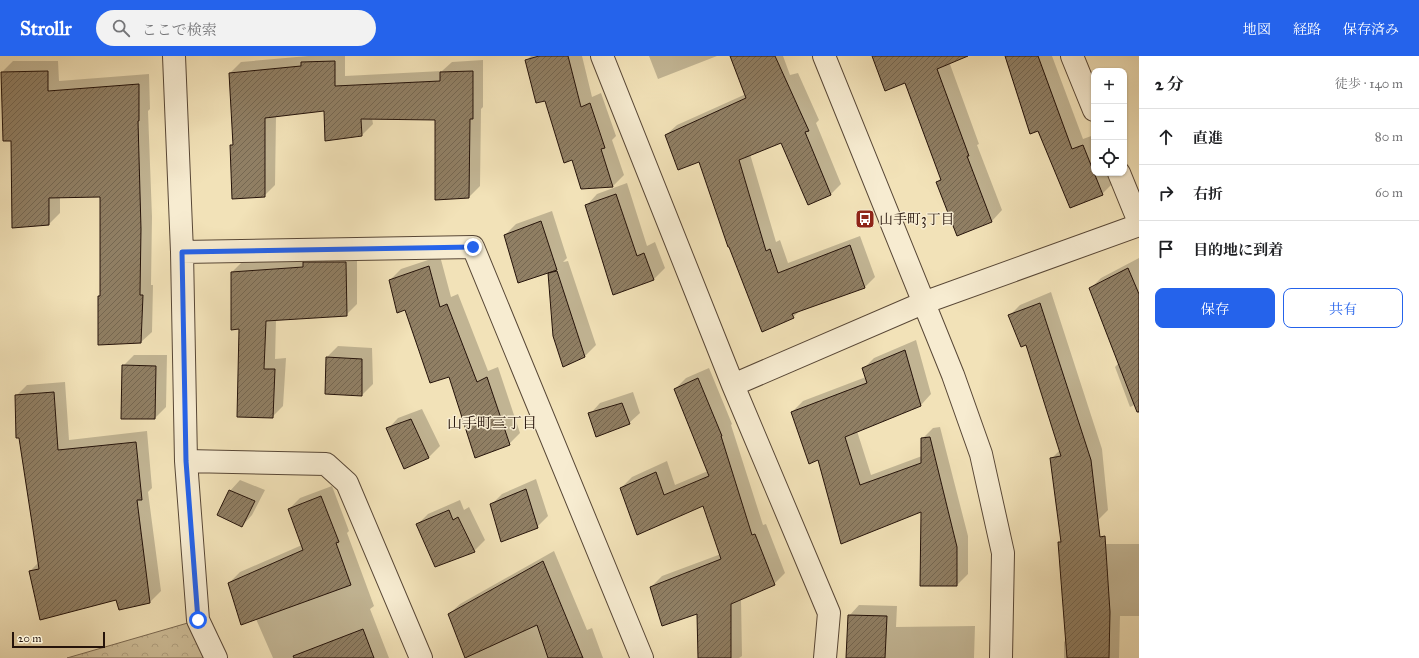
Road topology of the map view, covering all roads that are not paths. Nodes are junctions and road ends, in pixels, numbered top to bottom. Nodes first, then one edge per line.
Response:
1 (174, 56) edge
2 (602, 56) edge
3 (824, 56) edge
4 (1072, 56) edge
5 (1092, 104) edge
6 (1120, 176) edge
7 (1139, 222) edge
8 (1139, 225) edge
9 (182, 252) junction
10 (923, 303) junction
11 (733, 385) junction
12 (186, 461) junction
13 (216, 658) edge
14 (421, 658) edge
15 (642, 658) edge
16 (825, 658) edge
17 (1001, 658) edge

1 - 9 street
2 - 11 street
3 - 10 street
4 - 5 street
6 - 7 street
8 - 10 street
9 - 12 street
9 - 15 street
10 - 11 street
10 - 17 street
11 - 16 street
12 - 13 street
12 - 14 street

